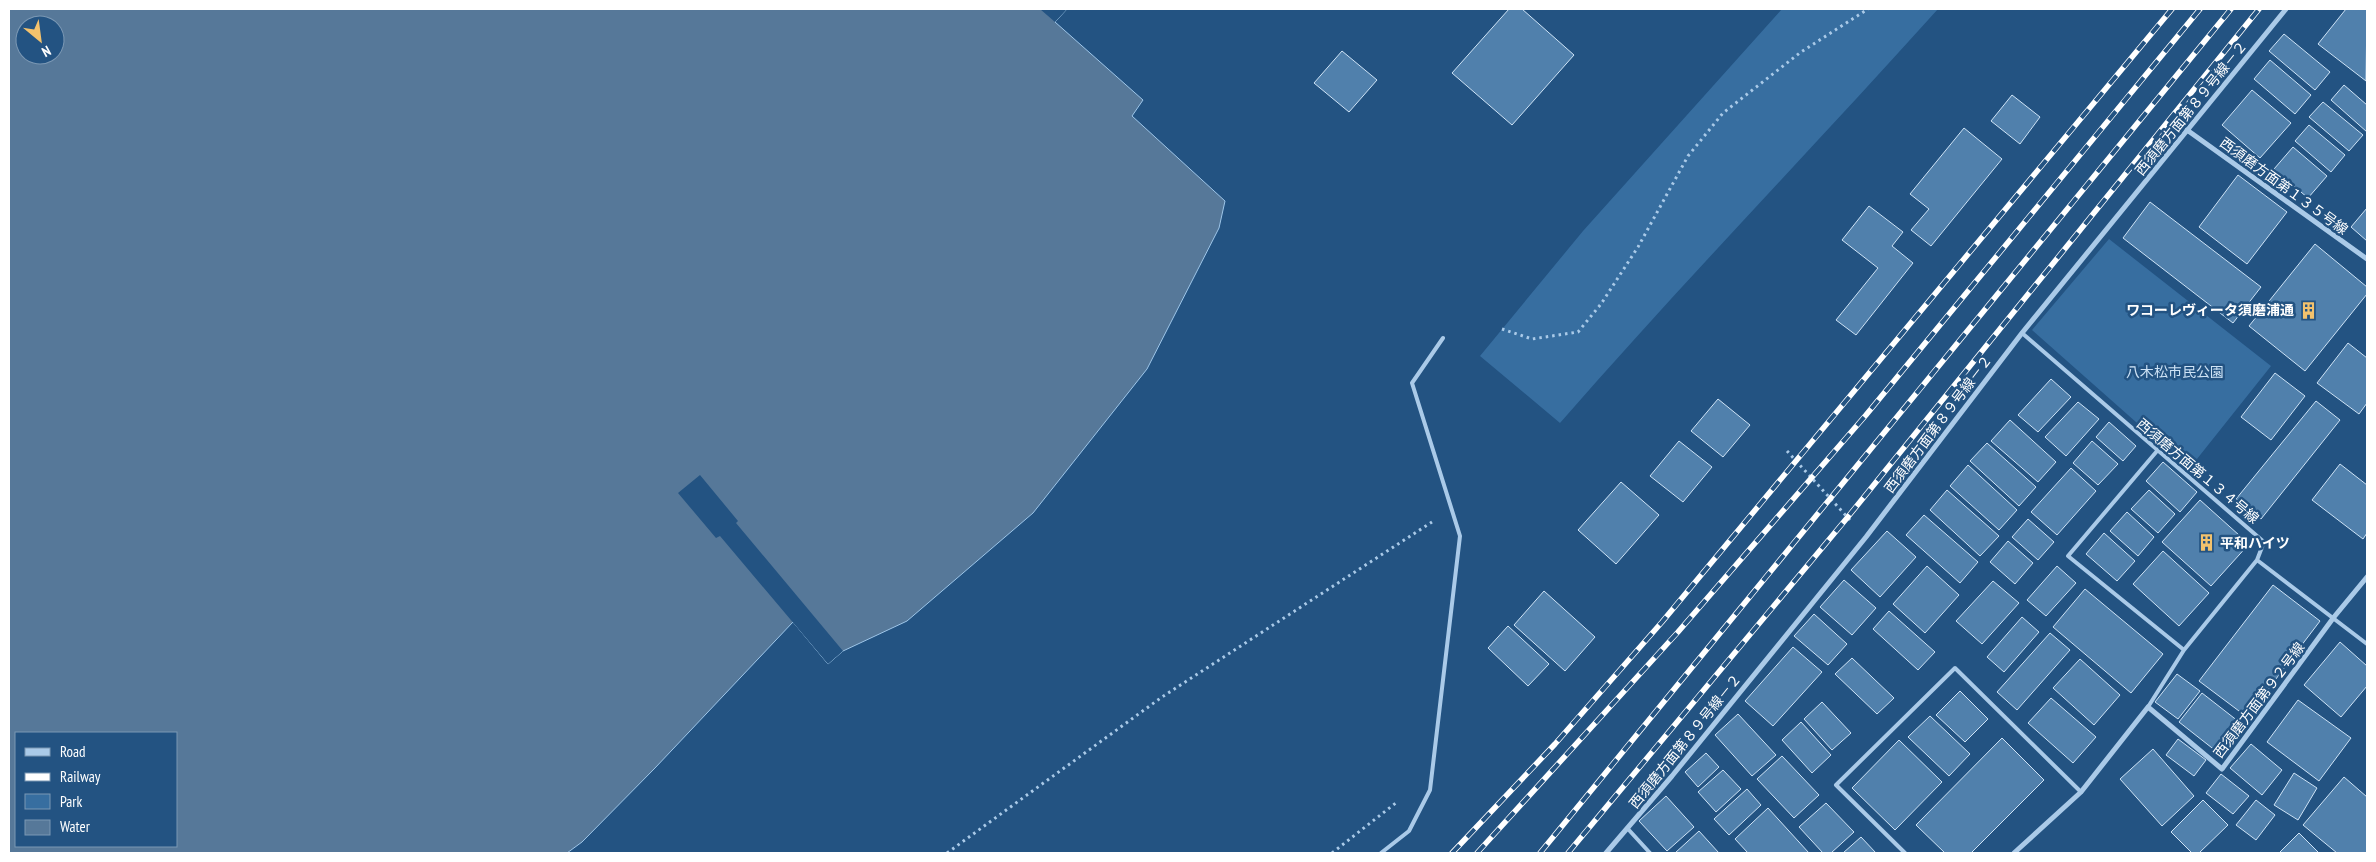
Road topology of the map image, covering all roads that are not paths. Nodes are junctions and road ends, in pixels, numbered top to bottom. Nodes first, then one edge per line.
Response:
1 (2286, 9) edge
2 (2188, 130) junction
3 (2367, 259) edge
4 (2022, 333) junction
5 (1443, 338) dead end
6 (2157, 451) junction
7 (2257, 560) junction
8 (2367, 577) edge
9 (2334, 617) junction
10 (2367, 644) edge
11 (2184, 650) junction
12 (2148, 707) junction
13 (2080, 792) junction
14 (1628, 828) junction
15 (1381, 853) edge
16 (1606, 853) edge
17 (1650, 853) edge
18 (1905, 853) edge
19 (2014, 853) edge

1 - 2 street, 西須磨方面第８９号線－２
2 - 3 street, 西須磨方面第１３５号線
2 - 4 street, 西須磨方面第８９号線－２
4 - 6 lane, 西須磨方面第１３４号線
4 - 14 street, 西須磨方面第８９号線－２
5 - 15 lane
6 - 7 lane, 西須磨方面第１３４号線
6 - 11 lane
7 - 9 lane
7 - 11 lane
8 - 9 street, 西須磨方面第９２号線
9 - 10 lane
9 - 12 street, 西須磨方面第９２号線
11 - 12 lane
12 - 13 street
13 - 18 lane
13 - 19 street
14 - 16 street, 西須磨方面第８９号線－２
14 - 17 lane

